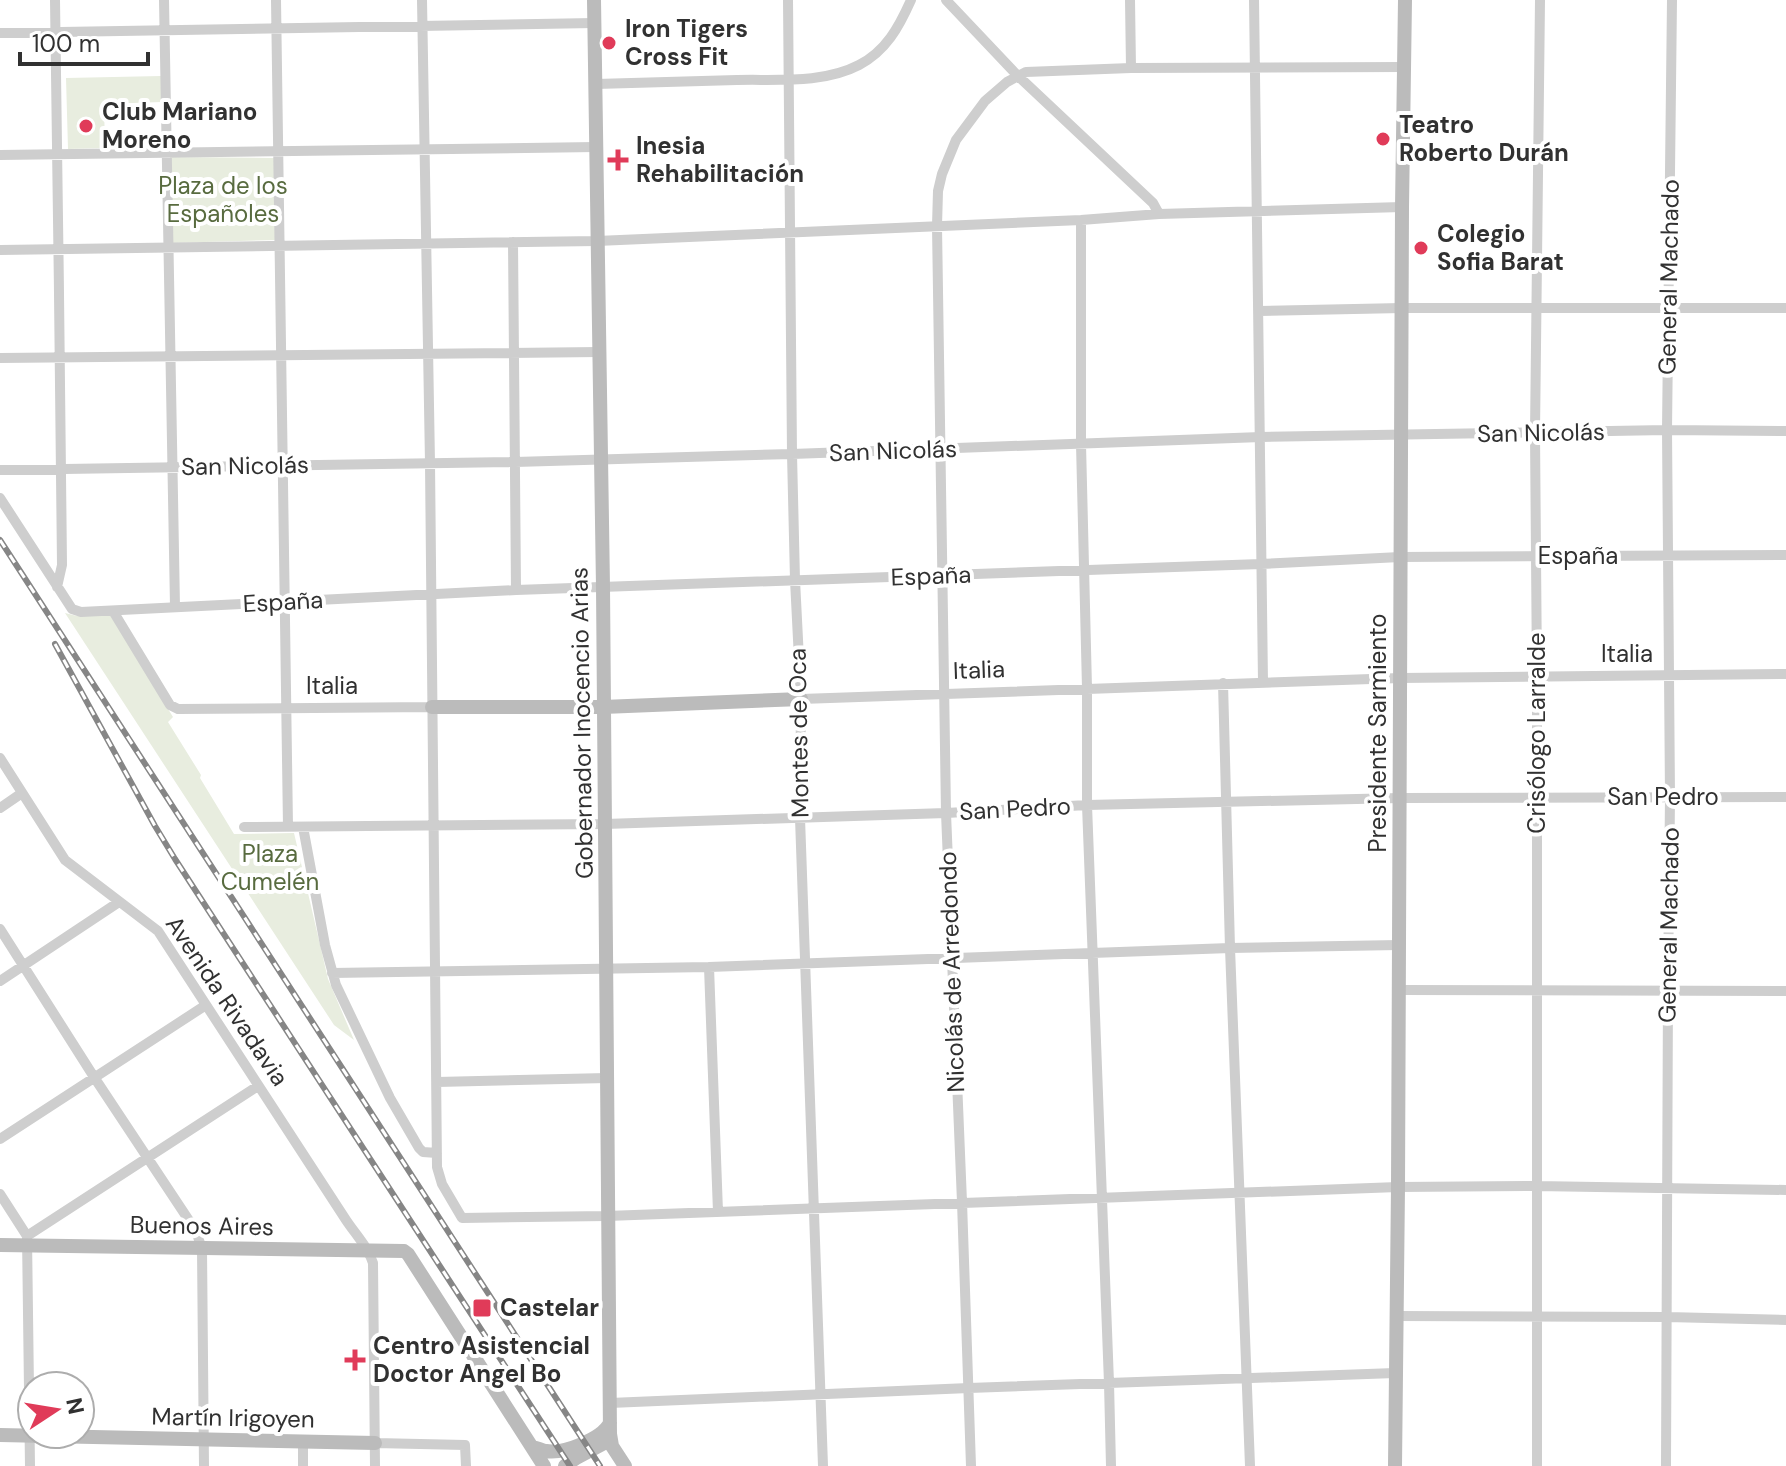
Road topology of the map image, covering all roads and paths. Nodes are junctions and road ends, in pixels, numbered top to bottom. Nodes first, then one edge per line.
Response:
1 (55, 0) edge
2 (164, 0) edge
3 (276, 0) edge
4 (422, 0) edge
5 (594, 0) edge
6 (788, 0) edge
7 (911, 0) edge
8 (946, 0) edge
9 (1130, 0) edge
10 (1254, 0) edge
11 (1405, 0) edge
12 (1540, 0) edge
13 (1672, 0) edge
14 (594, 23) junction
15 (276, 27) junction
16 (422, 27) junction
17 (164, 29) junction
18 (55, 32) junction
19 (0, 33) edge
20 (1255, 67) junction
21 (1404, 67) junction
22 (1131, 68) junction
23 (1017, 75) junction
24 (790, 79) junction
25 (596, 84) junction
26 (596, 147) junction
27 (424, 148) junction
28 (167, 152) junction
29 (279, 152) junction
30 (56, 154) junction
31 (0, 155) edge
32 (1402, 207) junction
33 (1257, 211) junction
34 (1159, 214) junction
35 (1081, 220) junction
36 (937, 226) junction
37 (791, 232) junction
38 (597, 241) junction
39 (513, 242) junction
40 (426, 244) junction
41 (280, 245) junction
42 (168, 247) junction
43 (59, 249) junction
44 (0, 250) edge
45 (1669, 307) junction
46 (1402, 308) junction
47 (1536, 308) junction
48 (1786, 308) edge
49 (1259, 311) junction
50 (599, 352) junction
51 (514, 353) junction
52 (428, 354) junction
53 (280, 355) junction
54 (0, 358) edge
55 (61, 358) junction
56 (170, 358) junction
57 (1667, 430) junction
58 (1786, 431) edge
59 (1535, 433) junction
60 (1402, 435) junction
61 (1261, 437) junction
62 (1081, 444) junction
63 (940, 449) junction
64 (792, 454) junction
65 (601, 459) junction
66 (515, 462) junction
67 (430, 463) junction
68 (283, 465) junction
69 (172, 467) junction
70 (61, 468) junction
71 (0, 470) edge
72 (0, 498) edge
73 (1786, 555) edge
74 (1537, 556) junction
75 (1668, 556) junction
76 (1400, 557) junction
77 (1261, 564) junction
78 (1084, 570) junction
79 (942, 575) junction
80 (795, 580) junction
81 (57, 587) junction
82 (603, 587) junction
83 (516, 590) junction
84 (432, 595) junction
85 (285, 602) junction
86 (175, 607) junction
87 (113, 611) junction
88 (1786, 674) edge
89 (1669, 675) junction
90 (1537, 676) junction
91 (1400, 678) junction
92 (1263, 682) junction
93 (1223, 683) junction
94 (1087, 688) junction
95 (945, 693) junction
96 (801, 699) junction
97 (432, 707) junction
98 (603, 707) junction
99 (286, 709) junction
100 (0, 758) edge
101 (22, 793) junction
102 (1537, 797) junction
103 (1670, 797) junction
104 (1786, 797) edge
105 (1400, 798) junction
106 (1225, 803) junction
107 (1087, 805) junction
108 (0, 808) edge
109 (946, 813) junction
110 (800, 818) junction
111 (434, 824) junction
112 (605, 824) junction
113 (244, 827) dead end
114 (288, 827) junction
115 (303, 827) junction
116 (119, 902) junction
117 (0, 929) edge
118 (1399, 945) junction
119 (1230, 948) junction
120 (1092, 953) junction
121 (951, 957) junction
122 (806, 964) junction
123 (24, 965) junction
124 (709, 967) junction
125 (606, 969) junction
126 (434, 972) junction
127 (332, 973) junction
128 (0, 981) edge
129 (1538, 989) junction
130 (1668, 989) junction
131 (1399, 990) junction
132 (1786, 991) edge
133 (206, 1005) junction
134 (94, 1077) junction
135 (607, 1078) junction
136 (437, 1082) junction
137 (258, 1086) junction
138 (0, 1139) edge
139 (437, 1153) junction
140 (148, 1157) junction
141 (1536, 1186) junction
142 (1398, 1187) junction
143 (1668, 1188) junction
144 (1786, 1190) edge
145 (1240, 1192) junction
146 (0, 1194) edge
147 (1101, 1197) junction
148 (962, 1202) junction
149 (814, 1207) junction
150 (718, 1212) junction
151 (607, 1216) junction
152 (27, 1241) junction
153 (0, 1245) edge
154 (202, 1249) junction
155 (369, 1250) junction
156 (1535, 1315) junction
157 (1396, 1316) junction
158 (1667, 1317) junction
159 (1786, 1320) edge
160 (28, 1370) edge
161 (1395, 1373) junction
162 (1247, 1378) junction
163 (1109, 1383) junction
164 (969, 1388) junction
165 (821, 1394) junction
166 (610, 1403) junction
167 (610, 1423) junction
168 (96, 1437) edge
169 (203, 1439) junction
170 (303, 1441) junction
171 (375, 1443) junction
172 (612, 1446) junction
173 (533, 1447) junction
174 (204, 1466) edge
175 (303, 1466) edge
176 (375, 1466) edge
177 (466, 1466) edge
178 (544, 1466) edge
179 (552, 1466) edge
180 (565, 1466) edge
181 (625, 1466) edge
182 (823, 1466) edge
183 (971, 1466) edge
184 (1111, 1466) edge
185 (1250, 1466) edge
186 (1395, 1466) edge
187 (1537, 1466) edge
188 (1666, 1466) edge

1 - 18 street
2 - 17 street
3 - 15 street
4 - 16 street
5 - 14 street, Gobernador Inocencio Arias
6 - 24 street, Montes de Oca
7 - 24 street
8 - 23 street
9 - 22 street
10 - 20 street
11 - 21 street, Presidente Sarmiento
12 - 47 street, Crisólogo Larralde
13 - 45 street, General Machado
14 - 16 street
14 - 25 street, Gobernador Inocencio Arias
15 - 16 street
15 - 17 street
15 - 29 street
16 - 27 street
17 - 18 street
17 - 28 street
18 - 19 street
18 - 30 street
20 - 21 street
20 - 22 street
20 - 33 street
21 - 32 street, Presidente Sarmiento
22 - 23 street
23 - 34 street
23 - 36 street, Nicolás de Arredondo
24 - 25 street
24 - 37 street, Montes de Oca
25 - 26 street, Gobernador Inocencio Arias
26 - 27 street
26 - 38 street, Gobernador Inocencio Arias
27 - 29 street
27 - 40 street
28 - 29 street
28 - 30 street
28 - 42 street
29 - 41 street
30 - 31 street
30 - 43 street
32 - 33 street
32 - 46 street, Presidente Sarmiento
33 - 34 street
33 - 49 street
34 - 35 street
35 - 36 street
35 - 62 street
36 - 37 street
36 - 63 street, Nicolás de Arredondo
37 - 38 street
37 - 64 street, Montes de Oca
38 - 39 street
38 - 50 street, Gobernador Inocencio Arias
39 - 40 street
39 - 51 street
40 - 41 street
40 - 52 street
41 - 42 street
41 - 53 street
42 - 43 street
42 - 56 street
43 - 44 street
43 - 55 street
45 - 47 street
45 - 48 street
45 - 57 street, General Machado
46 - 47 street
46 - 49 street
46 - 60 street, Presidente Sarmiento
47 - 59 street, Crisólogo Larralde
49 - 61 street
50 - 51 street
50 - 65 street, Gobernador Inocencio Arias
51 - 52 street
51 - 66 street
52 - 53 street
52 - 67 street
53 - 56 street
53 - 68 street
54 - 55 street
55 - 56 street
55 - 70 street
56 - 69 street
57 - 58 street, San Nicolás
57 - 59 street, San Nicolás
57 - 75 street, General Machado
59 - 60 street, San Nicolás
59 - 74 street, Crisólogo Larralde
60 - 61 street, San Nicolás
60 - 76 street, Presidente Sarmiento
61 - 62 street, San Nicolás
61 - 77 street
62 - 63 street, San Nicolás
62 - 78 street
63 - 64 street, San Nicolás
63 - 79 street, Nicolás de Arredondo
64 - 65 street, San Nicolás
64 - 80 street, Montes de Oca
65 - 66 street, San Nicolás
65 - 82 street, Gobernador Inocencio Arias
66 - 67 street, San Nicolás
66 - 83 street
67 - 68 street, San Nicolás
67 - 84 street
68 - 69 street, San Nicolás
68 - 85 street
69 - 70 street, San Nicolás
69 - 86 street
70 - 71 street, San Nicolás
70 - 81 street
72 - 81 street
73 - 75 street, España
74 - 75 street, España
74 - 76 street, España
74 - 90 street, Crisólogo Larralde
75 - 89 street, General Machado
76 - 77 street, España
76 - 91 street, Presidente Sarmiento
77 - 78 street, España
77 - 92 street
78 - 79 street, España
78 - 94 street
79 - 80 street, España
79 - 95 street, Nicolás de Arredondo
80 - 82 street, España
80 - 96 street, Montes de Oca
81 - 87 street, España
82 - 83 street, España
82 - 98 street, Gobernador Inocencio Arias
83 - 84 street, España
84 - 85 street, España
84 - 97 street
85 - 86 street, España
85 - 99 street
86 - 87 street, España
87 - 99 street, Italia
88 - 89 street, Italia
89 - 90 street, Italia
89 - 103 street, General Machado
90 - 91 street, Italia
90 - 102 street, Crisólogo Larralde
91 - 92 street, Italia
91 - 105 street, Presidente Sarmiento
92 - 93 street, Italia
93 - 94 street, Italia
93 - 106 street
94 - 95 street, Italia
94 - 107 street
95 - 96 street, Italia
95 - 109 street, Nicolás de Arredondo
96 - 98 street, Italia
96 - 110 street, Montes de Oca
97 - 98 street, Italia
97 - 99 street, Italia
97 - 111 street
98 - 112 street, Gobernador Inocencio Arias
99 - 114 street
100 - 101 street, Avenida Rivadavia
101 - 108 street
101 - 116 street, Avenida Rivadavia
102 - 103 street, San Pedro
102 - 105 street, San Pedro
102 - 129 street, Crisólogo Larralde
103 - 104 street, San Pedro
103 - 130 street, General Machado
105 - 106 street, San Pedro
105 - 118 street, Presidente Sarmiento
106 - 107 street, San Pedro
106 - 119 street
107 - 109 street, San Pedro
107 - 120 street
109 - 110 street, San Pedro
109 - 121 street, Nicolás de Arredondo
110 - 112 street, San Pedro
110 - 122 street, Montes de Oca
111 - 112 street, San Pedro
111 - 115 street, San Pedro
111 - 126 street
112 - 125 street, Gobernador Inocencio Arias
113 - 114 street, San Pedro
114 - 115 street, San Pedro
115 - 127 street
116 - 123 street
116 - 133 street, Avenida Rivadavia
117 - 123 street
118 - 119 street
118 - 131 street, Presidente Sarmiento
119 - 120 street
119 - 145 street
120 - 121 street
120 - 147 street
121 - 122 street
121 - 148 street, Nicolás de Arredondo
122 - 124 street
122 - 149 street, Montes de Oca
123 - 128 street
123 - 134 street
124 - 125 street
124 - 150 street
125 - 126 street
125 - 135 street, Gobernador Inocencio Arias
126 - 127 street
126 - 136 street
127 - 139 street
129 - 130 street
129 - 131 street
129 - 141 street, Crisólogo Larralde
130 - 132 street
130 - 143 street, General Machado
131 - 142 street, Presidente Sarmiento
133 - 134 street
133 - 137 street, Avenida Rivadavia
134 - 138 street
134 - 140 street
135 - 136 street
135 - 151 street, Gobernador Inocencio Arias
136 - 139 street
137 - 140 street
137 - 155 street, Avenida Rivadavia
139 - 151 street
140 - 152 street
140 - 154 street
141 - 142 street
141 - 143 street
141 - 156 street, Crisólogo Larralde
142 - 145 street
142 - 157 street, Presidente Sarmiento
143 - 144 street
143 - 158 street, General Machado
145 - 147 street
145 - 162 street
146 - 152 street
147 - 148 street
147 - 163 street
148 - 149 street
148 - 164 street, Nicolás de Arredondo
149 - 150 street
149 - 165 street, Montes de Oca
150 - 151 street
151 - 166 street, Gobernador Inocencio Arias
152 - 153 street, Buenos Aires
152 - 154 street, Buenos Aires
152 - 160 street
154 - 155 street, Buenos Aires
154 - 169 street
155 - 171 street
155 - 173 street, Buenos Aires
156 - 157 street
156 - 158 street
156 - 187 street, Crisólogo Larralde
157 - 161 street, Presidente Sarmiento
158 - 159 street
158 - 188 street, General Machado
161 - 162 street
161 - 186 street, Presidente Sarmiento
162 - 163 street
162 - 185 street
163 - 164 street
163 - 184 street
164 - 165 street
164 - 183 street, Nicolás de Arredondo
165 - 166 street
165 - 182 street, Montes de Oca
166 - 167 street, Gobernador Inocencio Arias
167 - 172 street, Gobernador Inocencio Arias
167 - 173 street
168 - 169 street, Martín Irigoyen
169 - 170 street, Martín Irigoyen
169 - 174 street
170 - 171 street, Martín Irigoyen
170 - 175 street
171 - 176 street
171 - 177 street, Martín Irigoyen
172 - 180 street
172 - 181 street
173 - 178 street
173 - 179 street

